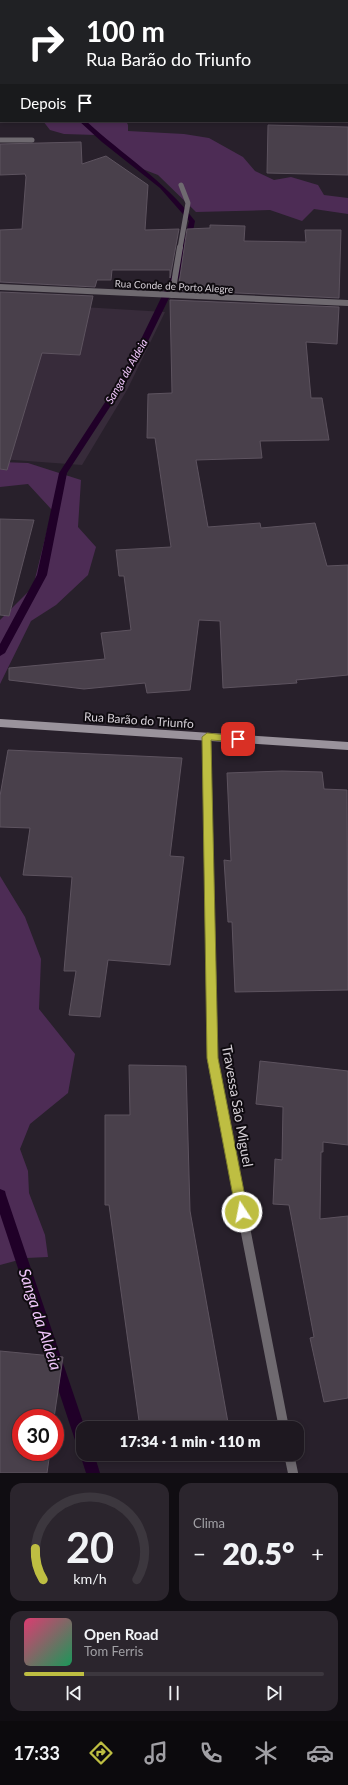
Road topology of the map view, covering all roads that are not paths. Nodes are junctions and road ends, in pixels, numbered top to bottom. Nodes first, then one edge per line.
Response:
1 (0, 140) edge
2 (32, 140) dead end
3 (181, 185) dead end
4 (0, 287) edge
5 (172, 295) junction
6 (348, 303) edge
7 (0, 723) edge
8 (207, 737) junction
9 (348, 746) edge
10 (283, 1421) edge
11 (290, 1461) edge
12 (293, 1473) edge

1 - 2 street
3 - 5 street
4 - 5 street, Rua Conde de Porto Alegre
5 - 6 street, Rua Conde de Porto Alegre
7 - 8 street, Rua Barão do Triunfo
8 - 9 street, Rua Barão do Triunfo
8 - 10 street, Travessa São Miguel
11 - 12 street

